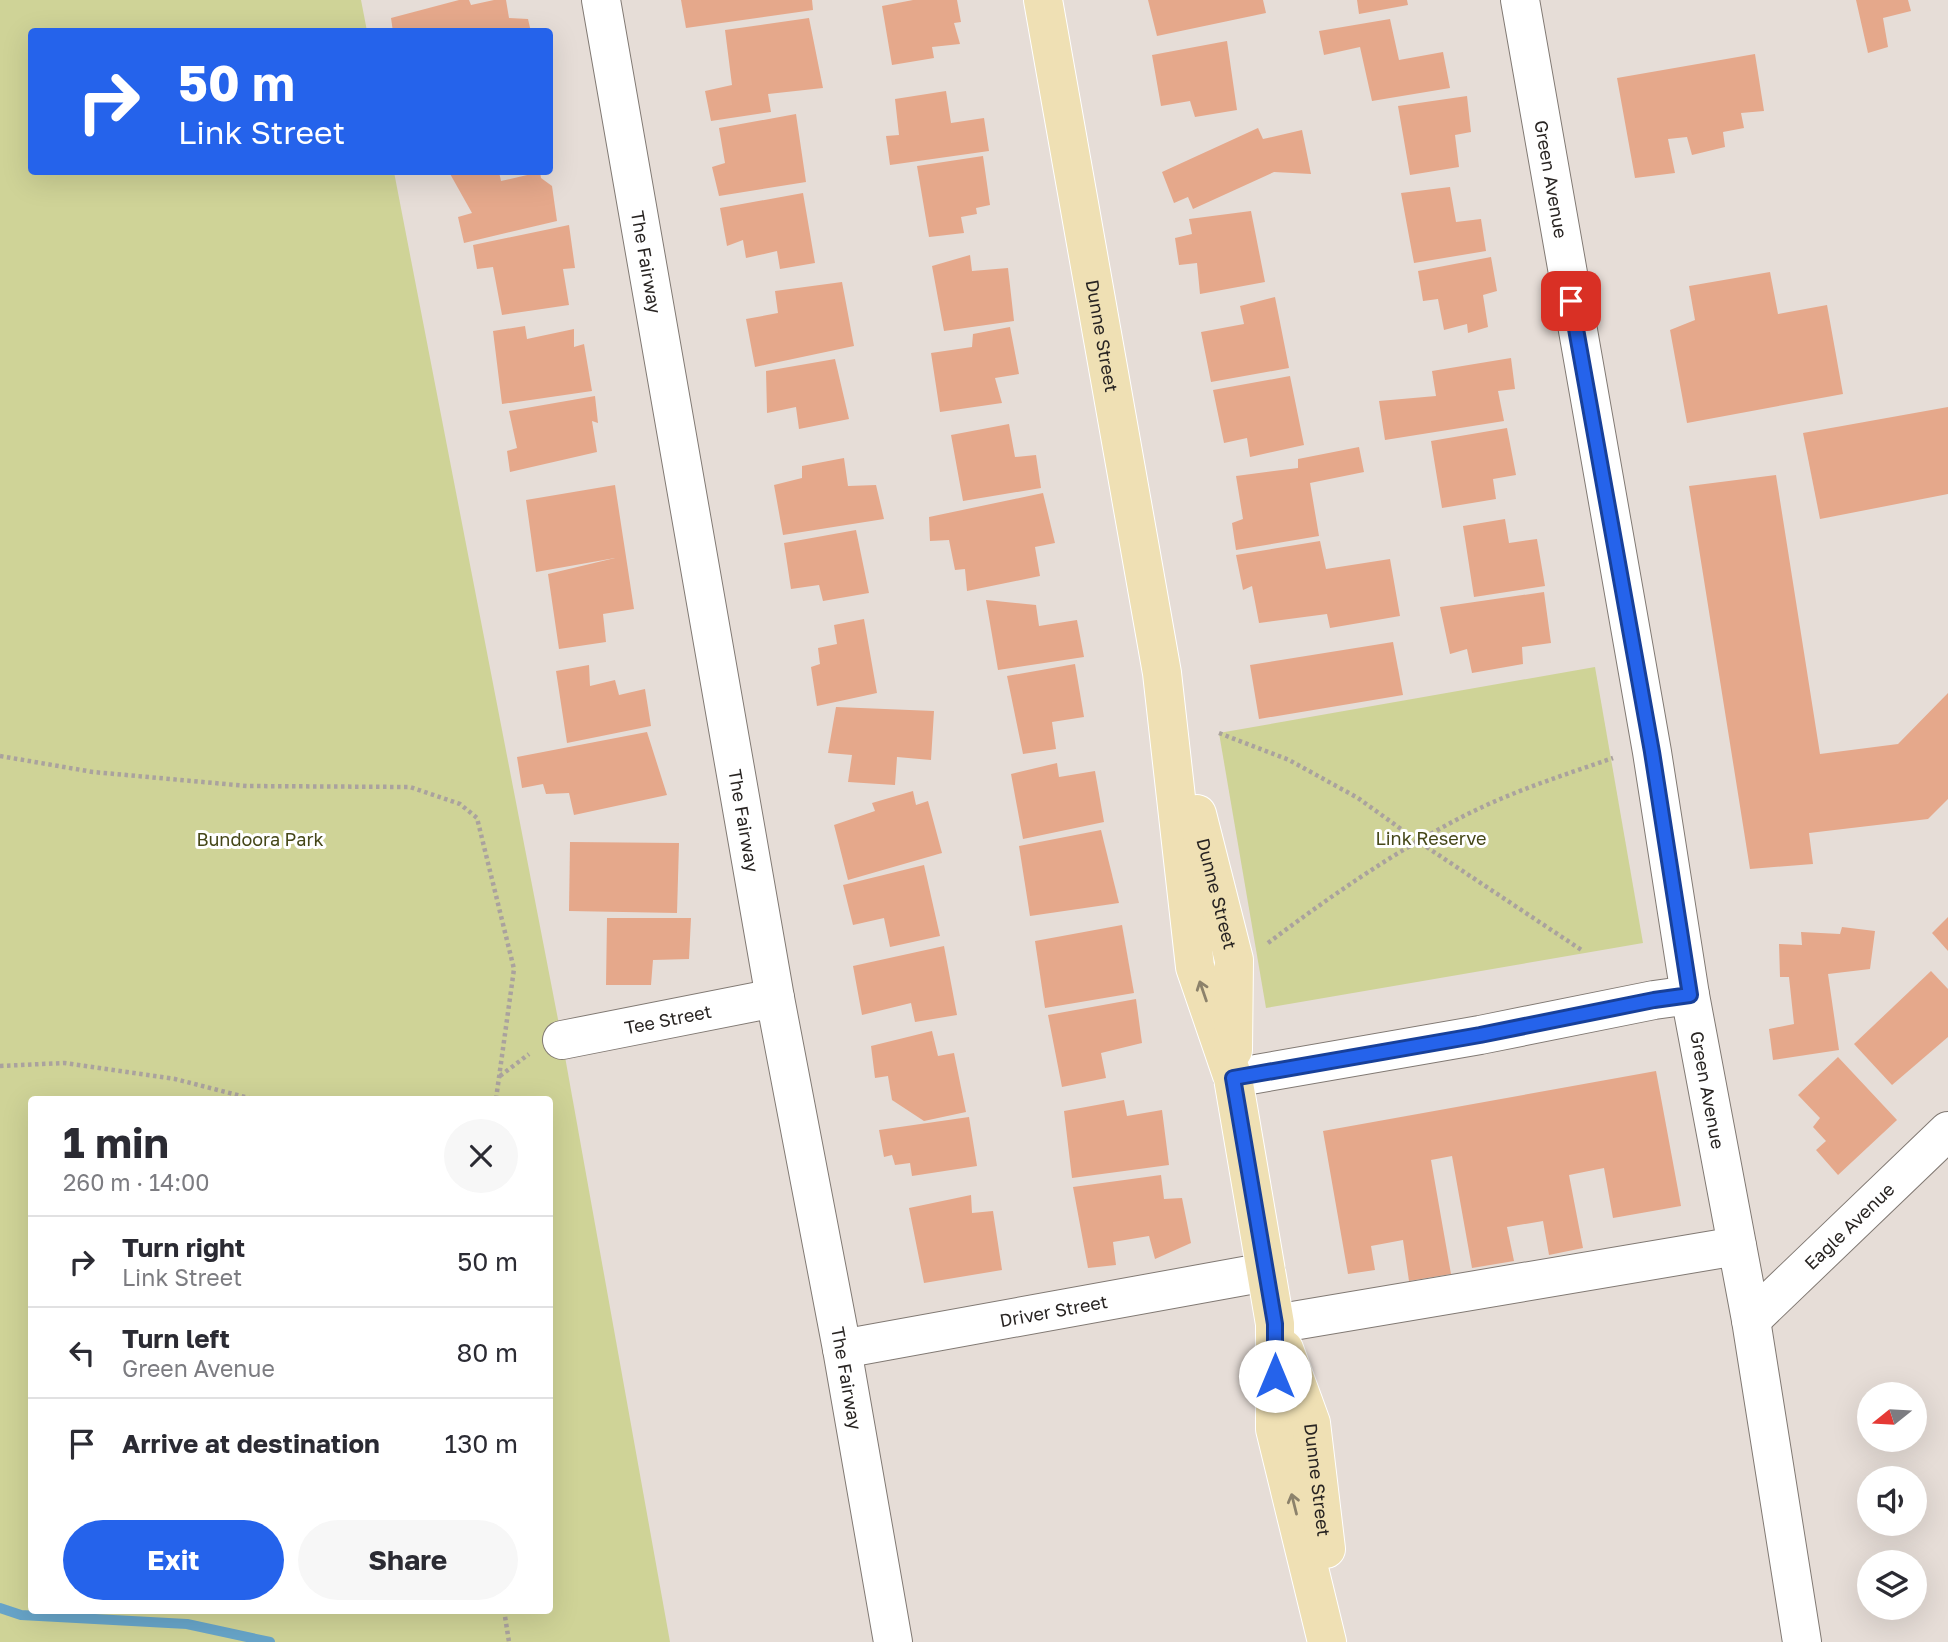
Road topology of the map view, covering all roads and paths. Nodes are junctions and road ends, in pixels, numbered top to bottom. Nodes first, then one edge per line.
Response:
1 (601, 0) edge
2 (1043, 0) edge
3 (1520, 0) edge
4 (1219, 733) dead end
5 (0, 756) edge
6 (1613, 758) dead end
7 (1419, 842) junction
8 (1267, 944) dead end
9 (1583, 951) dead end
10 (1690, 995) junction
11 (775, 998) junction
12 (562, 1040) dead end
13 (0, 1066) edge
14 (1233, 1078) junction
15 (241, 1096) edge
16 (496, 1096) edge
17 (1948, 1131) edge
18 (1738, 1246) junction
19 (1266, 1272) junction
20 (1751, 1320) junction
21 (1275, 1324) junction
22 (842, 1349) junction
23 (505, 1614) edge
24 (509, 1642) edge
25 (893, 1642) edge
26 (1327, 1642) edge
27 (1336, 1642) edge
28 (1802, 1642) edge

1 - 11 street, The Fairway
2 - 14 main road, Dunne Street
3 - 10 street, Green Avenue
4 - 7 path
5 - 16 path
6 - 7 path
7 - 8 path
7 - 9 path
10 - 14 street
10 - 18 street, Green Avenue
11 - 12 street, Tee Street
11 - 22 street, The Fairway
13 - 15 path
14 - 19 main road, Dunne Street
17 - 20 street, Eagle Avenue
18 - 20 street, Green Avenue
18 - 21 street
19 - 21 main road, Dunne Street
19 - 22 street, Driver Street
20 - 28 street, Green Avenue
26 -> 21 main road, Dunne Street
21 - 27 main road, Dunne Street
22 - 25 street, The Fairway
23 - 24 path

